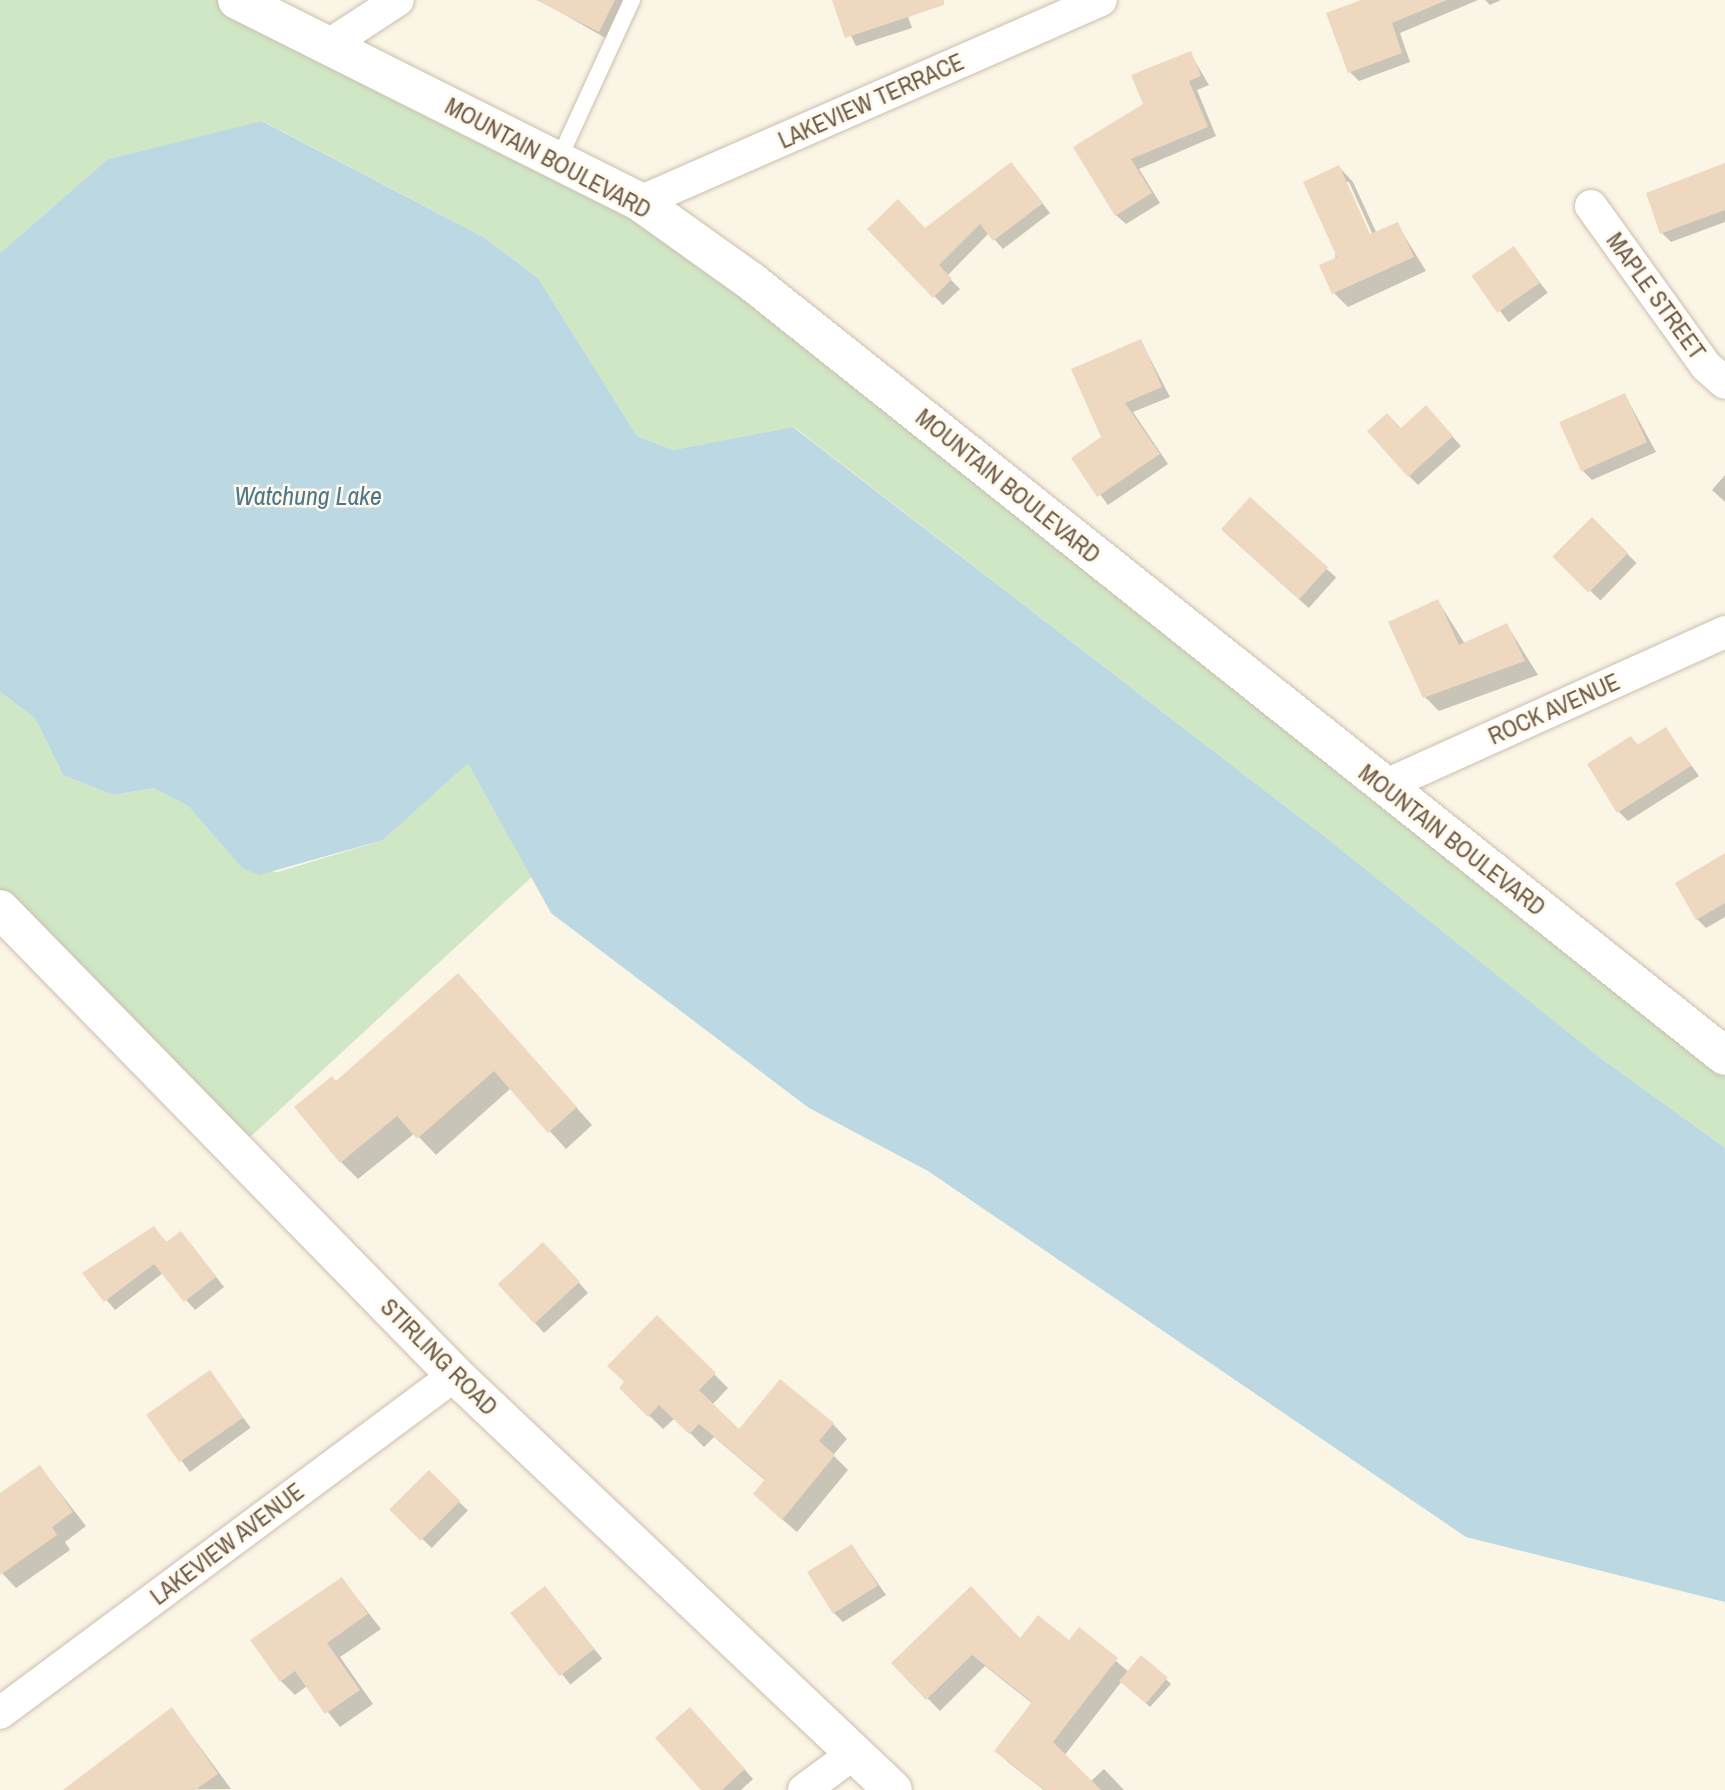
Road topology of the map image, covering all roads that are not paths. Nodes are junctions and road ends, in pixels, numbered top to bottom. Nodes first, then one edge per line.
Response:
1 (237, 0) edge
2 (398, 0) edge
3 (632, 0) edge
4 (1101, 0) edge
5 (329, 45) junction
6 (558, 161) junction
7 (640, 202) junction
8 (1591, 206) dead end
9 (1725, 383) edge
10 (1725, 632) edge
11 (1384, 786) junction
12 (0, 909) edge
13 (1725, 1056) edge
14 (455, 1374) junction
15 (0, 1713) edge
16 (853, 1754) junction
17 (804, 1790) edge
18 (893, 1790) edge

1 - 5 street, MOUNTAIN BOULEVARD
2 - 5 street
3 - 6 lane
4 - 7 street, LAKEVIEW TERRACE
5 - 6 street, MOUNTAIN BOULEVARD
6 - 7 street, MOUNTAIN BOULEVARD
7 - 11 street, MOUNTAIN BOULEVARD
8 - 9 street, MAPLE STREET
10 - 11 street, ROCK AVENUE
11 - 13 street, MOUNTAIN BOULEVARD
12 - 14 street, STIRLING ROAD
14 - 15 street, LAKEVIEW AVENUE
14 - 16 street, STIRLING ROAD
16 - 17 street
16 - 18 street, STIRLING ROAD

